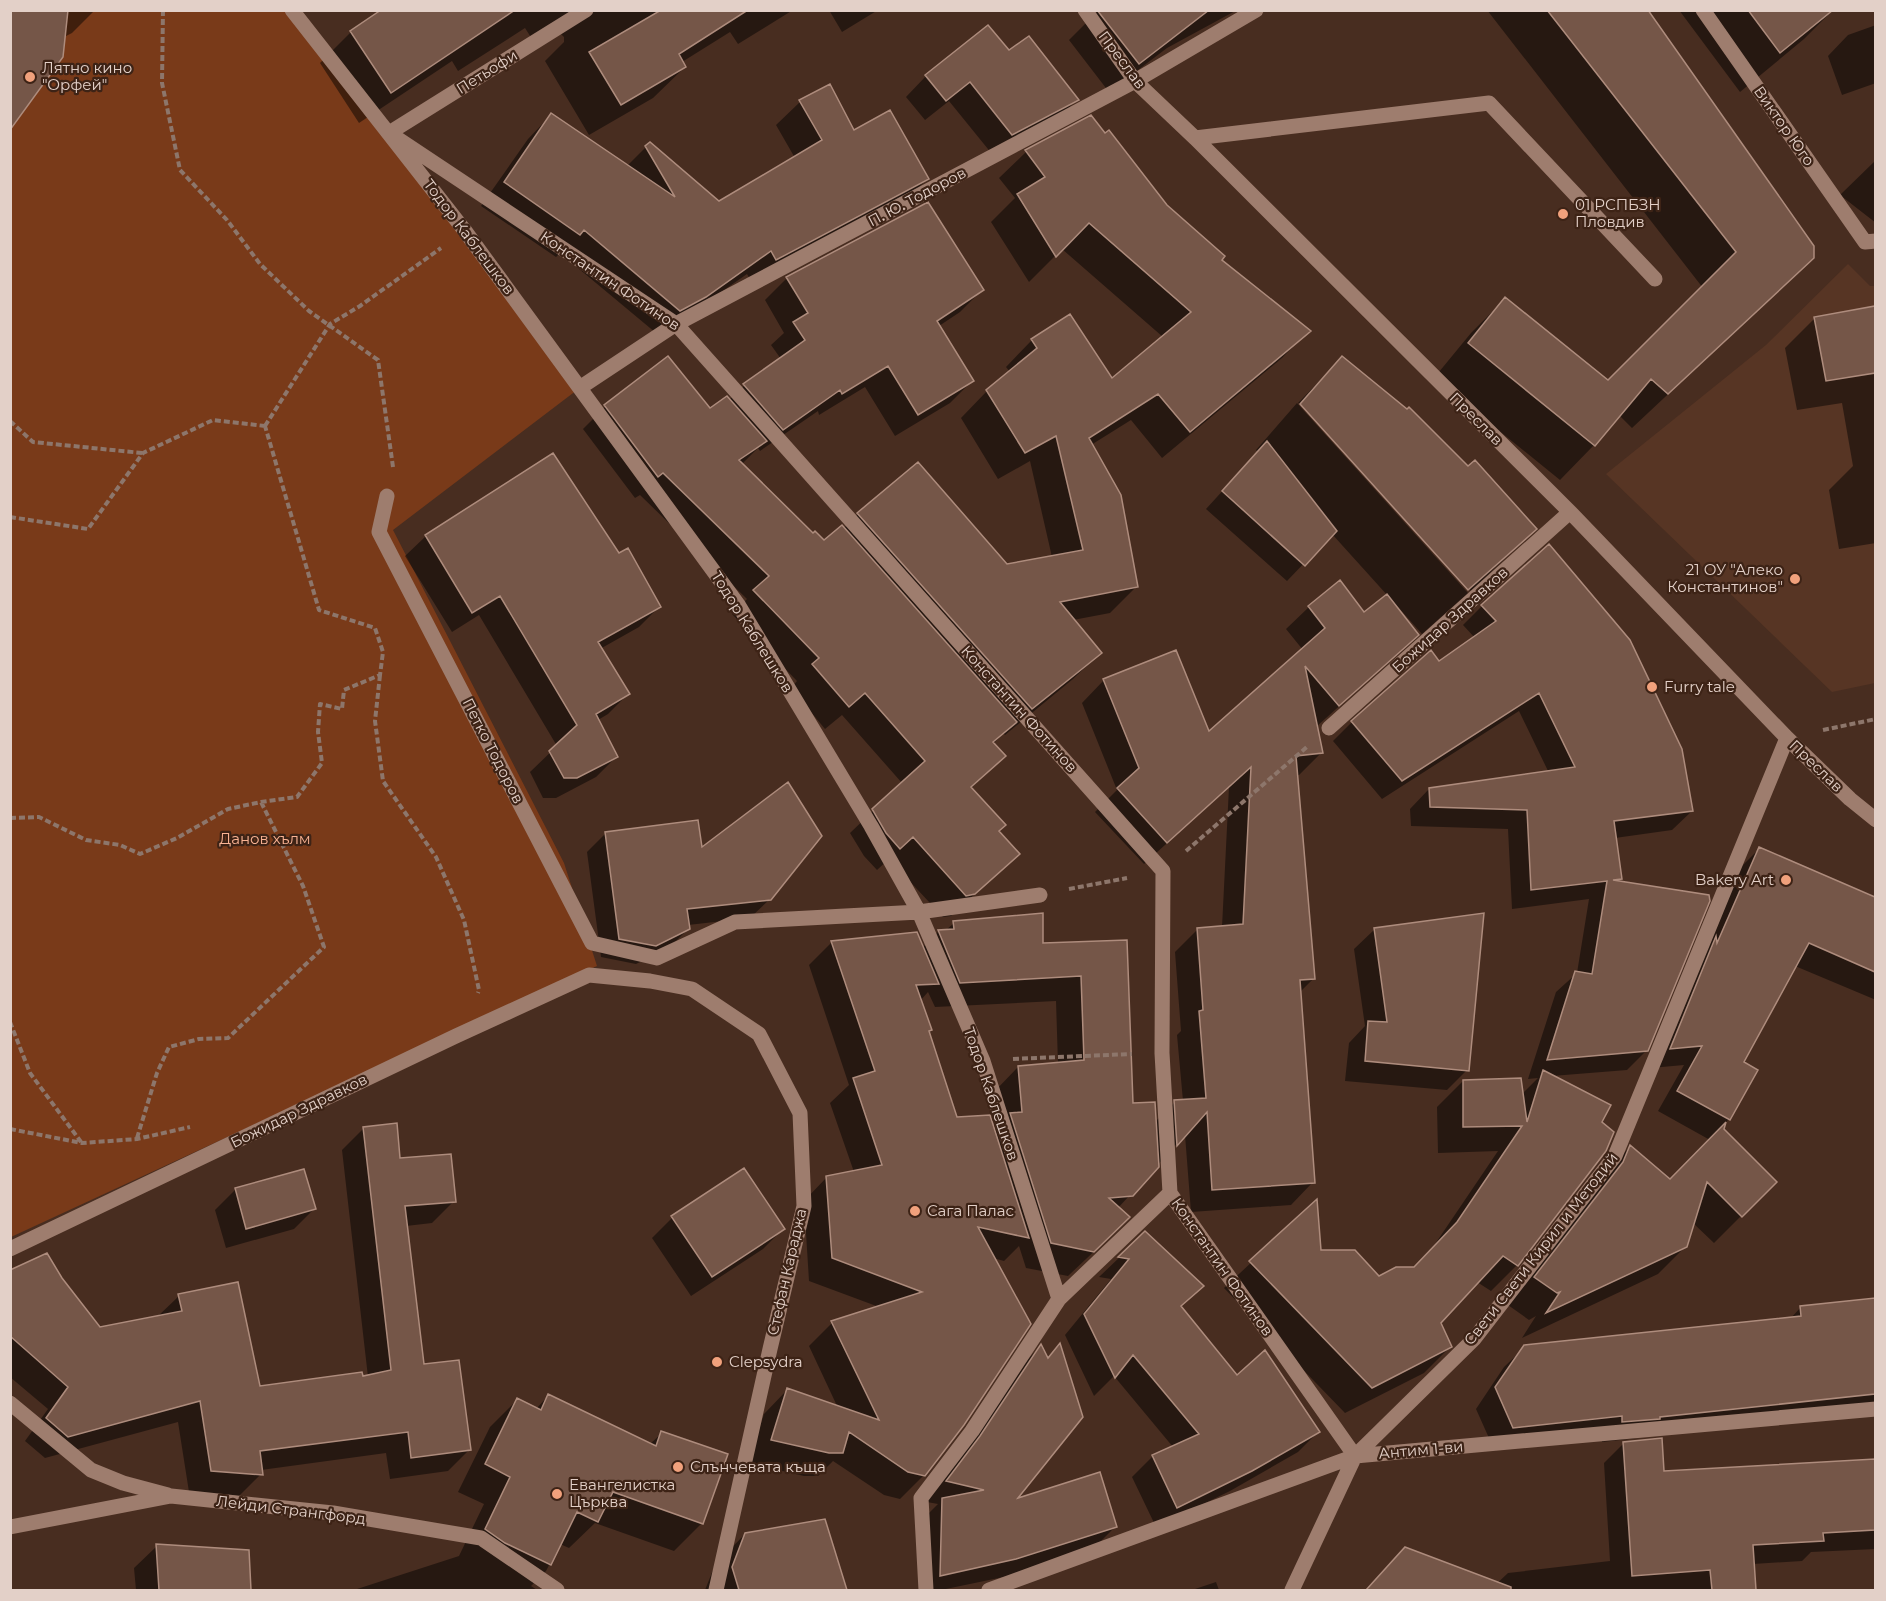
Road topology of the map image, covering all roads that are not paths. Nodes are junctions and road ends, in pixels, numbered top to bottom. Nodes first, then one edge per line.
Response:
1 (292, 10) edge
2 (586, 10) edge
3 (1085, 10) edge
4 (1256, 10) edge
5 (1703, 10) edge
6 (1135, 81) junction
7 (389, 133) junction
8 (1195, 138) junction
9 (1870, 242) edge
10 (1655, 279) dead end
11 (676, 324) junction
12 (580, 387) junction
13 (387, 496) road end
14 (1570, 512) junction
15 (1329, 728) road end
16 (1787, 738) junction
17 (1875, 820) edge
18 (1040, 895) road end
19 (919, 912) junction
20 (589, 975) joint
21 (1170, 1192) junction
22 (10, 1249) edge
23 (1059, 1299) junction
24 (10, 1403) edge
25 (1875, 1409) edge
26 (1355, 1456) junction
27 (171, 1496) junction
28 (10, 1527) edge
29 (557, 1590) edge
30 (716, 1590) edge
31 (926, 1590) edge
32 (989, 1590) edge
33 (1292, 1590) edge

1 - 7 street, Тодор Каблешков
2 - 7 street, Петьофи
3 - 6 street, Преслав
4 - 6 street, П. Ю. Тодоров
5 - 9 street, Виктор Юго
6 - 8 street, Преслав
6 - 11 street, П. Ю. Тодоров
7 - 11 street, Константин Фотинов
7 - 12 street, Тодор Каблешков
8 - 10 street
8 - 14 street, Преслав
11 - 12 street, П. Ю. Тодоров
11 - 21 street, Константин Фотинов
12 - 19 street, Тодор Каблешков
13 - 19 street, Петко Тодоров
14 - 15 street, Божидар Здравков
14 - 16 street, Преслав
16 - 17 street, Преслав
16 - 26 street, Свети Свети Кирил и Методий
18 - 19 street
19 - 23 street, Тодор Каблешков
20 - 22 street, Божидар Здравков
20 - 30 street, Стефан Караджа
21 - 23 street
21 - 26 street, Константин Фотинов
23 - 31 street
24 - 27 street
25 - 26 street, Антим 1-ви
26 - 32 street, Антим 1-ви
26 - 33 street, Свети Свети Кирил и Методий
27 - 28 street, Лейди Странгфорд
27 - 29 street, Лейди Странгфорд

